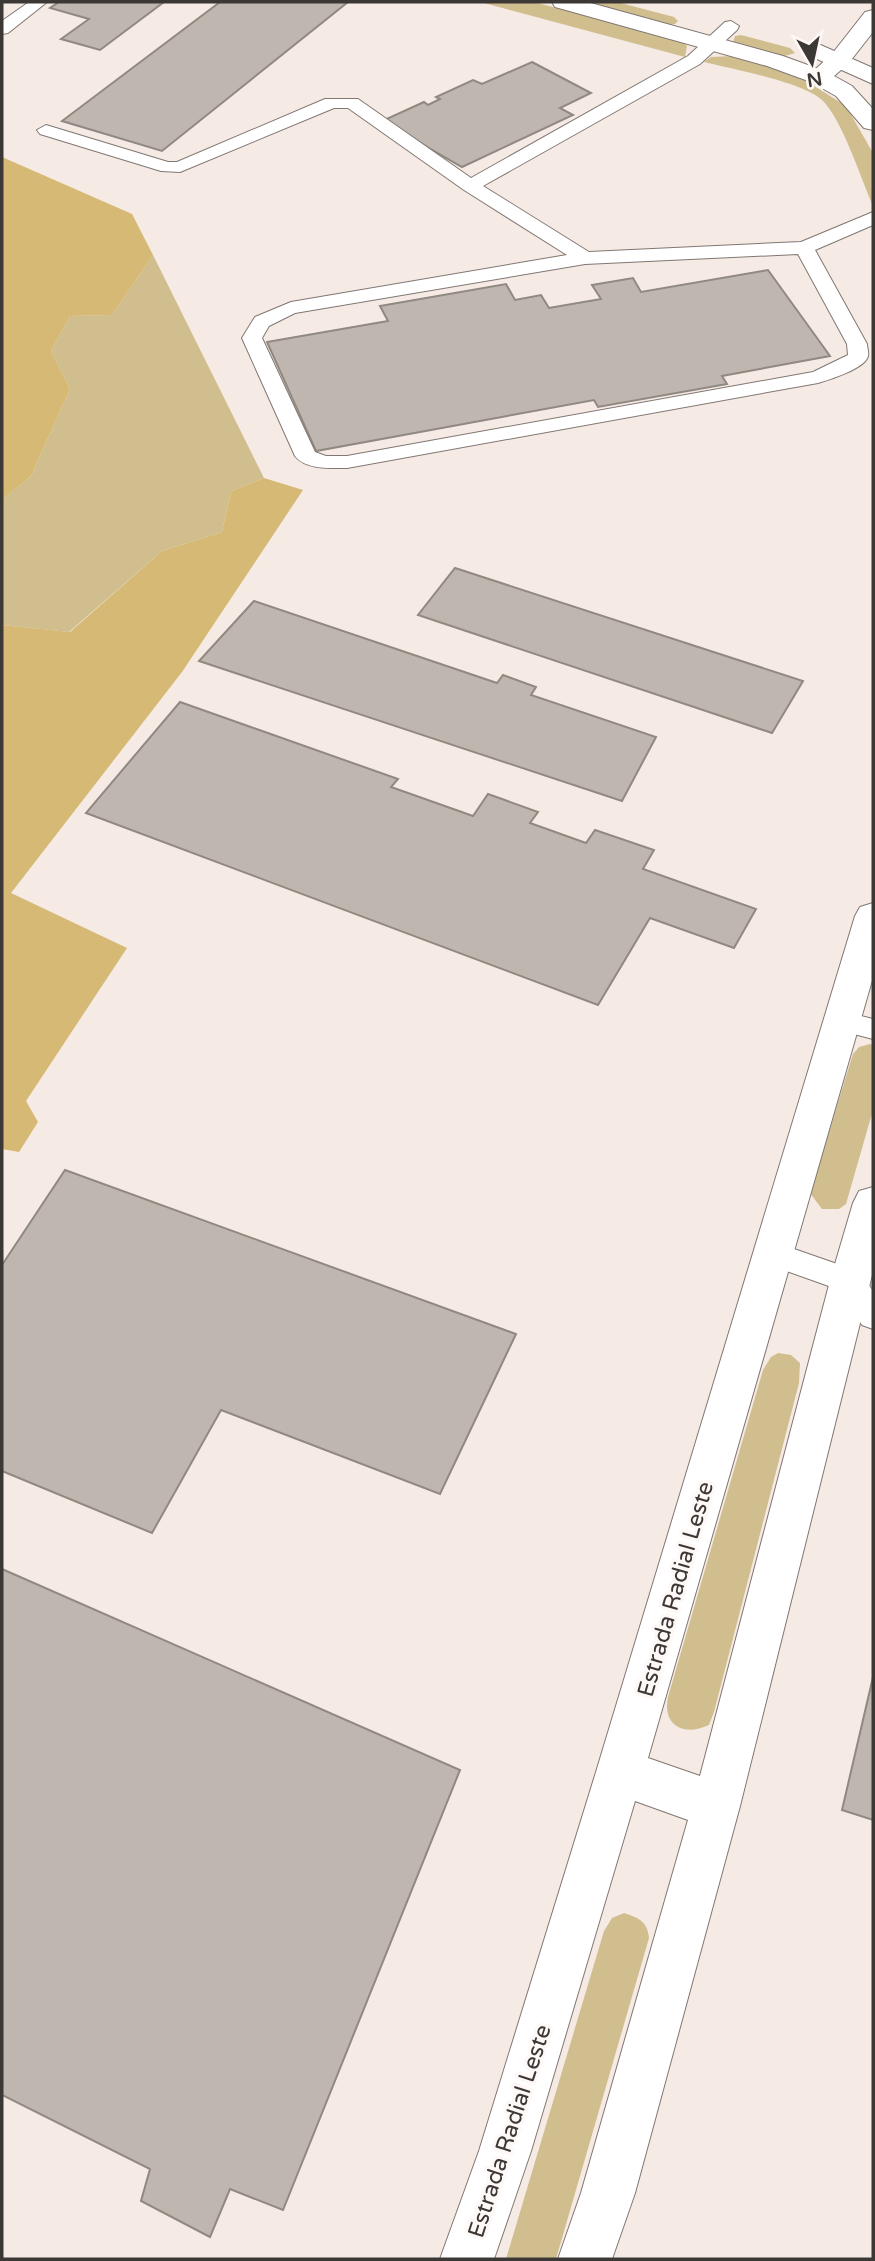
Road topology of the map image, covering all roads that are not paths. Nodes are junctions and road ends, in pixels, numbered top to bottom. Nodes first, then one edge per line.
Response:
1 (39, 2) edge
2 (563, 2) edge
3 (642, 2) edge
4 (873, 17) edge
5 (731, 26) junction
6 (2, 29) edge
7 (710, 43) junction
8 (839, 60) junction
9 (819, 77) junction
10 (873, 77) edge
11 (873, 123) edge
12 (46, 130) dead end
13 (470, 186) junction
14 (873, 218) edge
15 (804, 248) junction
16 (585, 258) junction
17 (873, 916) edge
18 (857, 1025) edge
19 (873, 1203) edge
20 (774, 1254) junction
21 (862, 1298) edge
22 (620, 1772) junction
23 (716, 1806) junction
24 (467, 2259) edge
25 (585, 2259) edge

1 - 6 lane
2 - 7 street
3 - 5 street
4 - 8 street
5 - 7 lane
5 - 8 street
7 - 9 street
7 - 13 lane
8 - 9 street
8 - 10 street
9 - 11 street
12 - 13 lane
13 - 16 lane
14 - 15 lane
15 - 16 lane
15 - 16 lane
17 - 18 street, Estrada Radial Leste
18 - 20 street, Estrada Radial Leste
19 - 21 street
20 - 21 lane
20 - 22 street, Estrada Radial Leste
21 - 23 street
22 - 23 street
22 - 24 street, Estrada Radial Leste
23 - 25 street

